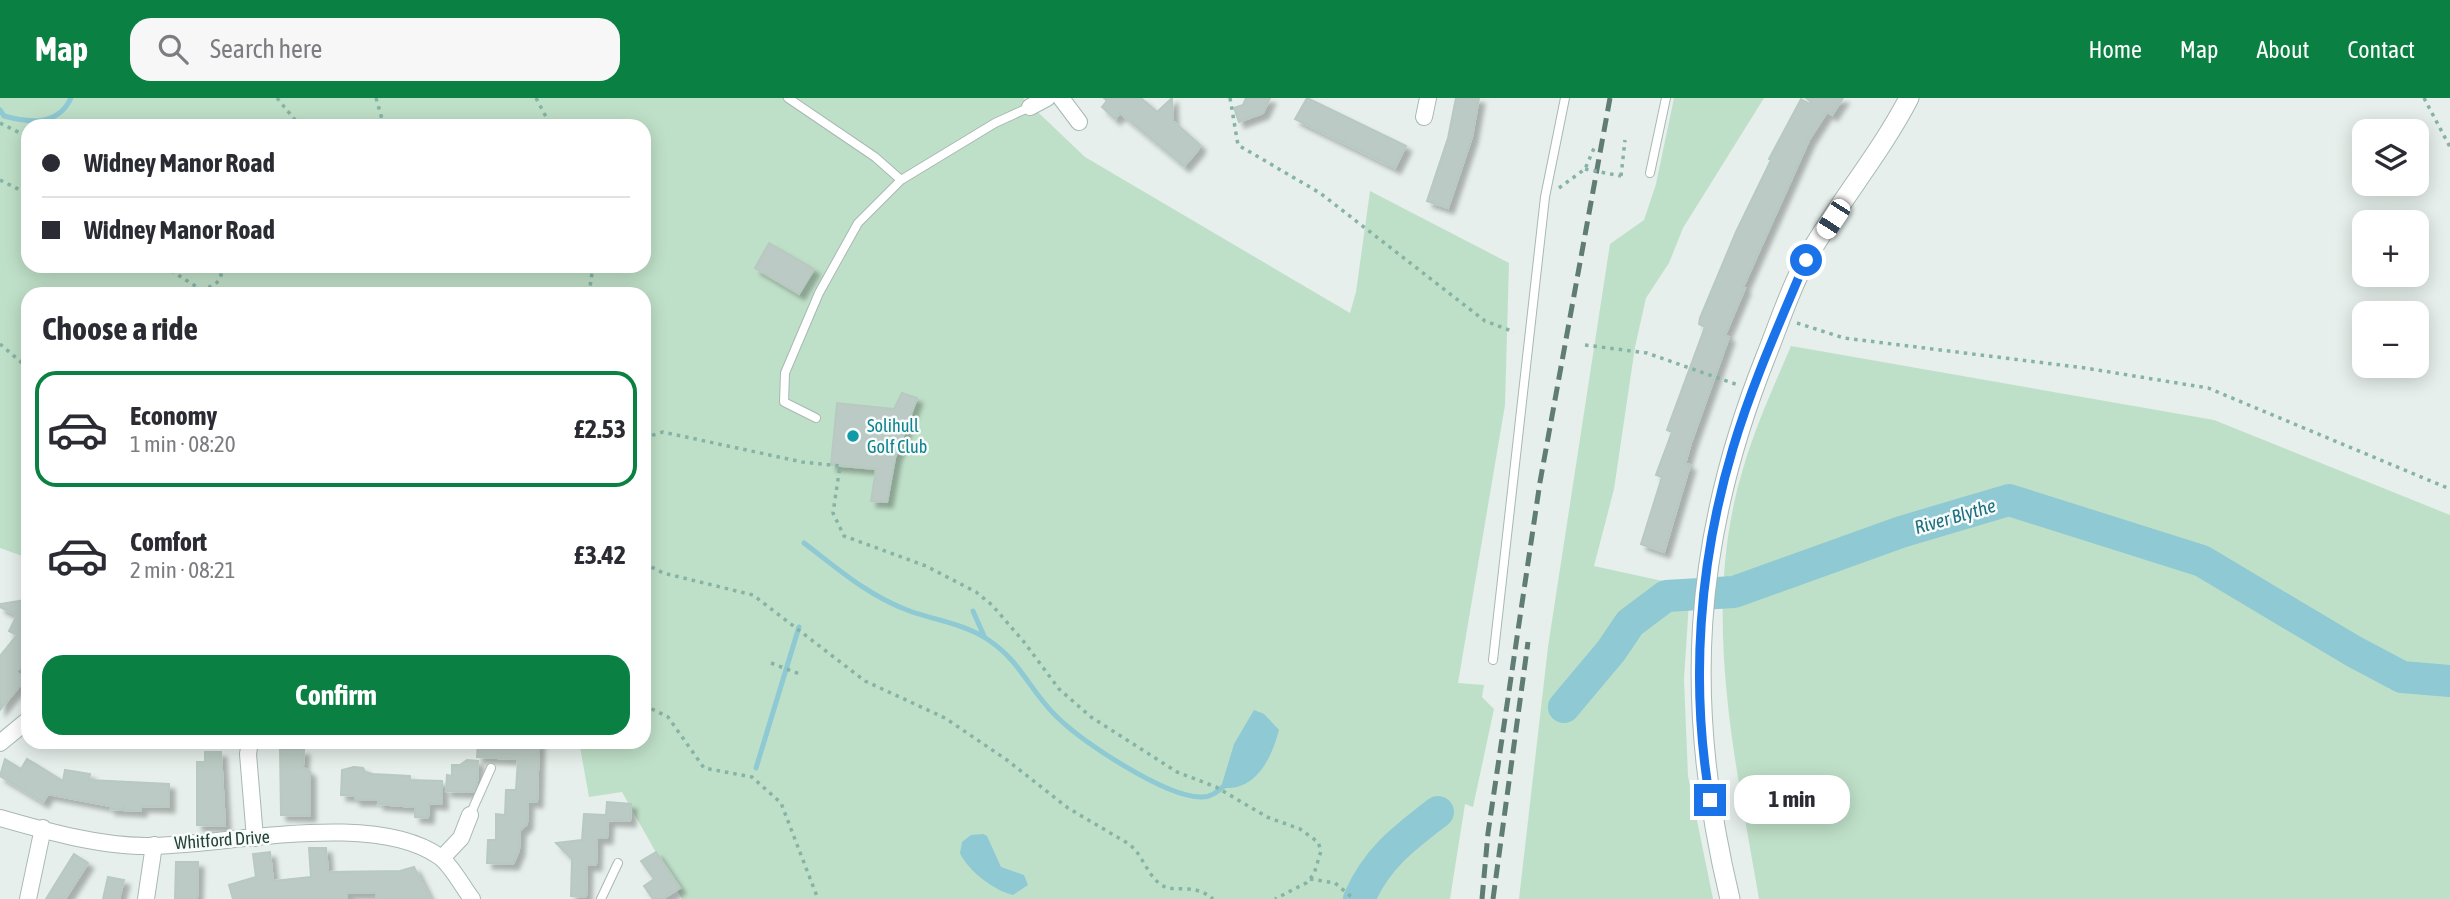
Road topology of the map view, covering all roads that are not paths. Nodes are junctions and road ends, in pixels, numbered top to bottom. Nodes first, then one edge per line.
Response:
1 (788, 98) edge
2 (1061, 98) edge
3 (1428, 98) edge
4 (1565, 98) edge
5 (1665, 98) edge
6 (1909, 98) edge
7 (1037, 101) edge
8 (1424, 117) dead end
9 (1079, 122) dead end
10 (1650, 173) dead end
11 (901, 180) junction
12 (816, 418) dead end
13 (1493, 660) dead end
14 (21, 726) edge
15 (0, 743) edge
16 (249, 749) edge
17 (491, 768) dead end
18 (470, 815) joint
19 (0, 818) edge
20 (43, 828) junction
21 (255, 838) junction
22 (153, 845) junction
23 (442, 858) junction
24 (618, 863) dead end
25 (28, 899) edge
26 (146, 899) edge
27 (472, 899) edge
28 (601, 899) edge
29 (1730, 899) edge

1 - 11 lane
2 - 9 street
3 - 8 street
4 - 13 lane
5 - 10 lane
6 - 29 street
7 - 11 lane
11 - 12 lane
14 - 15 street
16 - 21 street
17 - 18 lane
18 - 23 street
19 - 20 street, Whitford Drive
20 - 22 street, Whitford Drive
20 - 25 street
21 - 22 street, Whitford Drive
21 - 23 street, Whitford Drive
22 - 26 street
23 - 27 street, Whitford Drive
24 - 28 lane

